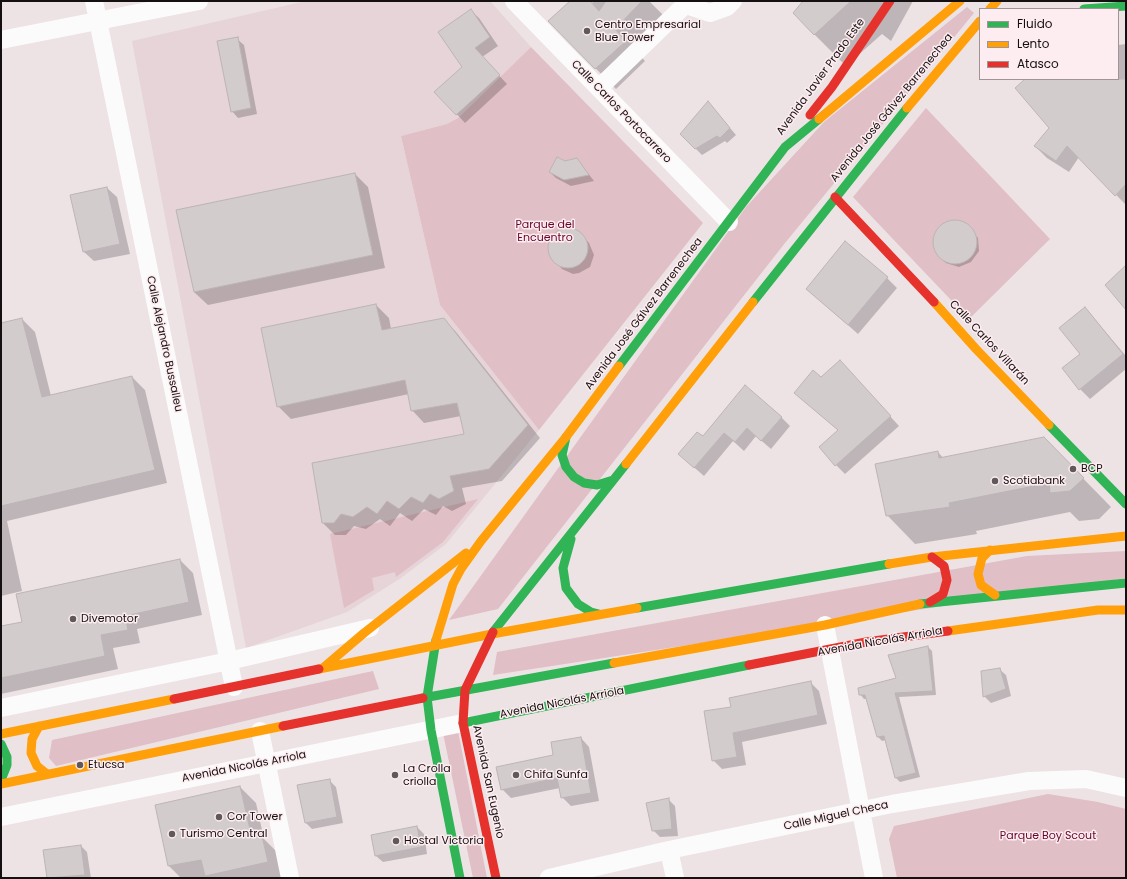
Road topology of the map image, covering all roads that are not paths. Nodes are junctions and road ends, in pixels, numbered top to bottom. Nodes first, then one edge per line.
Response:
1 (94, 1) edge
2 (198, 1) edge
3 (514, 1) edge
4 (733, 1) edge
5 (890, 1) edge
6 (960, 1) edge
7 (687, 2) edge
8 (1126, 6) edge
9 (1098, 8) edge
10 (98, 20) junction
11 (979, 22) edge
12 (1, 40) edge
13 (974, 44) dead end
14 (954, 51) junction
15 (599, 88) junction
16 (785, 147) junction
17 (835, 198) junction
18 (729, 222) junction
19 (566, 436) junction
20 (613, 480) junction
21 (1126, 504) edge
22 (576, 526) junction
23 (1126, 536) edge
24 (481, 541) junction
25 (990, 550) junction
26 (932, 557) junction
27 (1126, 583) edge
28 (995, 595) junction
29 (930, 602) junction
30 (1126, 610) edge
31 (599, 614) junction
32 (825, 625) junction
33 (371, 628) junction
34 (492, 634) junction
35 (434, 646) junction
36 (830, 650) junction
37 (229, 661) junction
38 (322, 669) junction
39 (234, 687) junction
40 (465, 690) junction
41 (427, 697) junction
42 (1, 708) edge
43 (463, 723) junction
44 (39, 726) junction
45 (431, 730) junction
46 (260, 731) junction
47 (1, 734) edge
48 (1, 744) edge
49 (266, 762) junction
50 (47, 774) junction
51 (1, 780) edge
52 (1, 784) edge
53 (1126, 788) edge
54 (861, 810) junction
55 (1, 817) edge
56 (669, 850) junction
57 (290, 878) edge
58 (460, 878) edge
59 (496, 878) edge
60 (548, 878) edge
61 (675, 878) edge
62 (874, 878) edge

1 - 10 street, Calle Alejandro Bussalleu
2 - 10 street
3 - 15 street, Calle Carlos Portocarrero
4 - 7 street
5 - 16 main road, Avenida Javier Prado Este
6 - 16 main road, Avenida José Gálvez Barrenechea
7 - 15 street
8 - 9 main road
10 - 12 street
10 - 37 street, Calle Alejandro Bussalleu
11 - 14 main road, Avenida José Gálvez Barrenechea
13 - 14 main road
14 - 17 main road, Avenida José Gálvez Barrenechea
15 - 18 street, Calle Carlos Portocarrero
16 - 18 main road, Avenida José Gálvez Barrenechea
17 - 20 main road, Avenida José Gálvez Barrenechea
17 - 21 main road, Calle Carlos Villarán
18 - 19 main road, Avenida José Gálvez Barrenechea
19 - 20 main road
19 - 24 main road, Avenida José Gálvez Barrenechea
20 - 22 main road, Avenida José Gálvez Barrenechea
22 - 31 main road
22 - 34 main road, Avenida José Gálvez Barrenechea
23 - 25 main road
24 - 33 main road
24 - 35 main road, Avenida José Gálvez Barrenechea
25 - 26 main road
25 - 28 main road
26 - 29 main road
26 - 31 main road
27 - 28 main road
28 - 29 main road
29 - 32 main road
30 - 36 main road, Avenida Nicolás Arriola
31 - 34 main road
32 - 36 street
32 - 40 main road
33 - 37 street
33 - 38 main road
34 - 35 main road
34 - 40 main road, Avenida José Gálvez Barrenechea
35 - 38 main road
35 - 41 main road, Avenida José Gálvez Barrenechea
36 - 43 main road, Avenida Nicolás Arriola
36 - 54 street
37 - 39 street, Calle Alejandro Bussalleu
37 - 42 street
38 - 39 main road
39 - 44 main road
40 - 41 main road
40 - 43 main road, Avenida San Eugenio
41 - 45 main road
41 - 46 main road
43 - 45 street, Avenida Nicolás Arriola
43 - 59 main road, Avenida San Eugenio
44 - 47 main road
44 - 50 main road
45 - 49 street, Avenida Nicolás Arriola
45 - 58 main road
46 - 49 street
46 - 50 main road
48 - 51 main road
49 - 55 street, Avenida Nicolás Arriola
49 - 57 street
50 - 52 main road
53 - 54 street, Calle Miguel Checa
54 - 56 street, Calle Miguel Checa
54 - 62 street
56 - 60 street, Calle Miguel Checa
56 - 61 street

